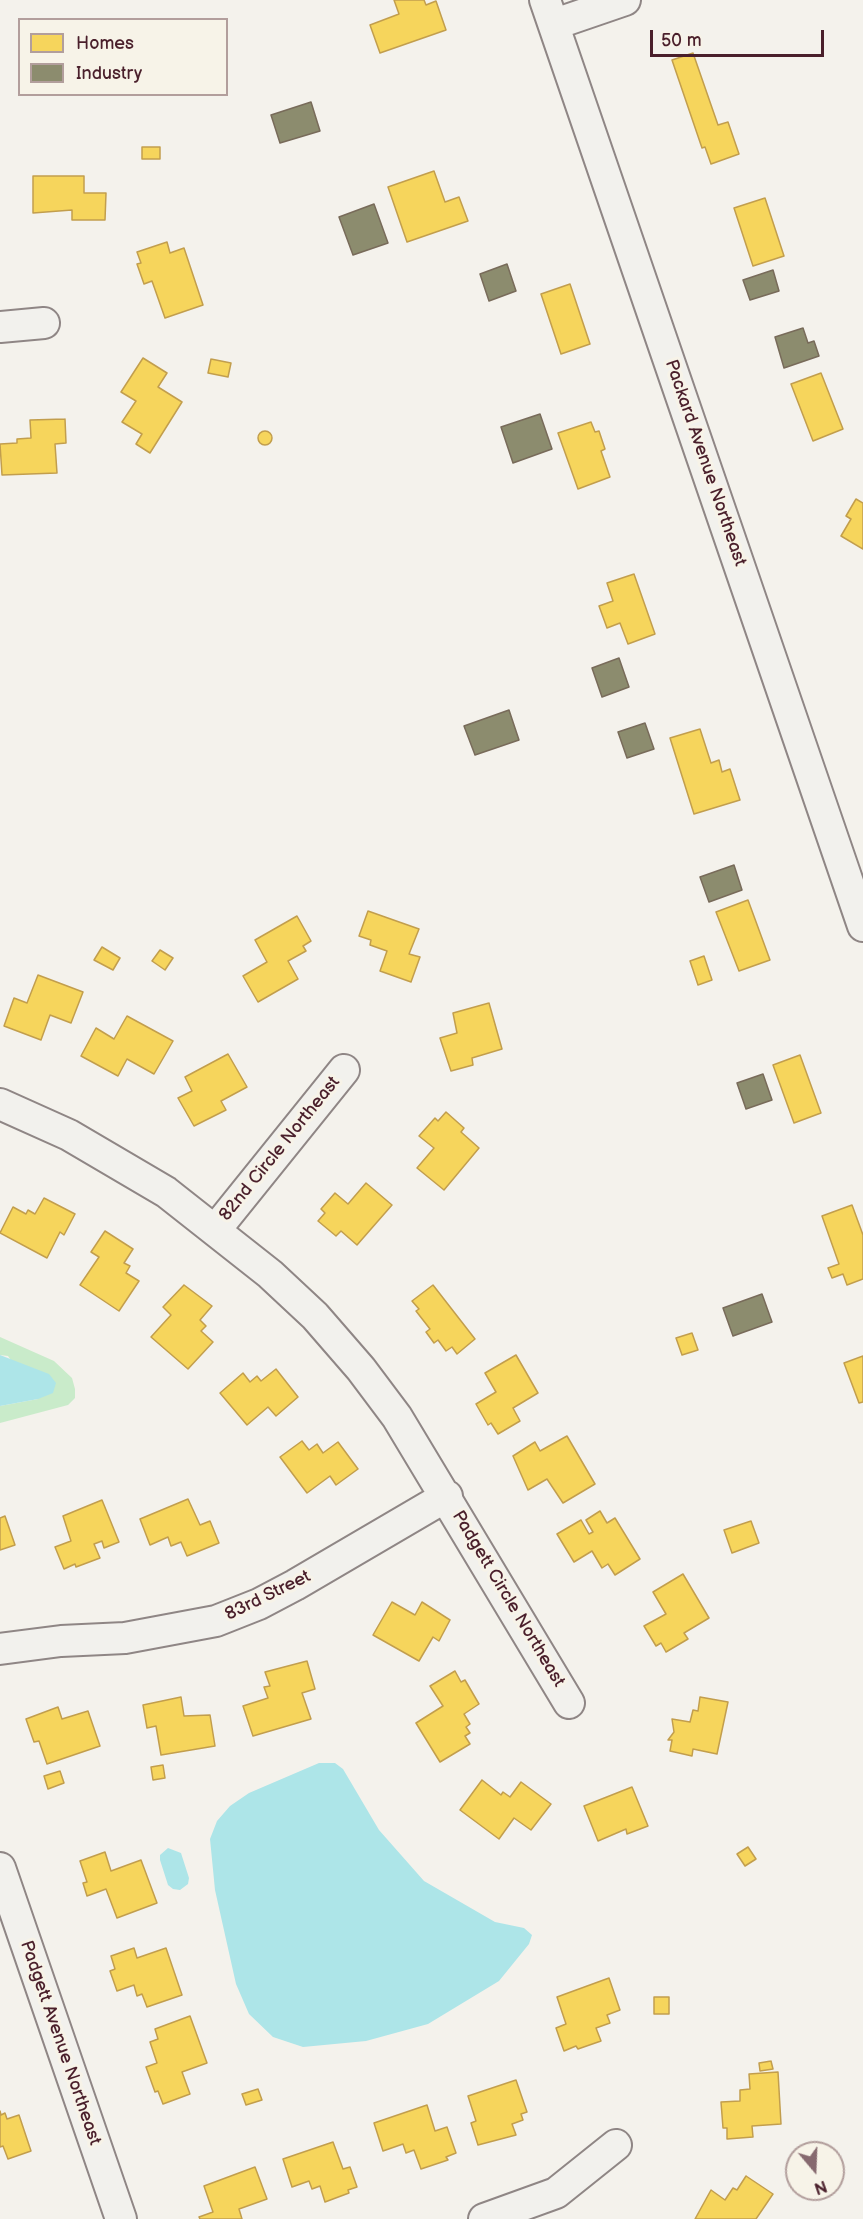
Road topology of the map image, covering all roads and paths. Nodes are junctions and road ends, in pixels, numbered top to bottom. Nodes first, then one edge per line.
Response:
1 (625, 0) edge
2 (550, 12) edge
3 (44, 323) dead end
4 (0, 327) edge
5 (863, 926) edge
6 (344, 1070) dead end
7 (0, 1104) edge
8 (216, 1229) junction
9 (447, 1496) junction
10 (0, 1648) edge
11 (569, 1702) dead end
12 (0, 1868) edge
13 (616, 2145) dead end
14 (121, 2219) edge
15 (484, 2219) edge

1 - 2 street
2 - 5 street, Packard Avenue Northeast
3 - 4 street
6 - 8 street, 82nd Circle Northeast
7 - 8 street
8 - 9 street
9 - 10 street, 83rd Street
9 - 11 street, Padgett Circle Northeast
12 - 14 street, Padgett Avenue Northeast
13 - 15 street

